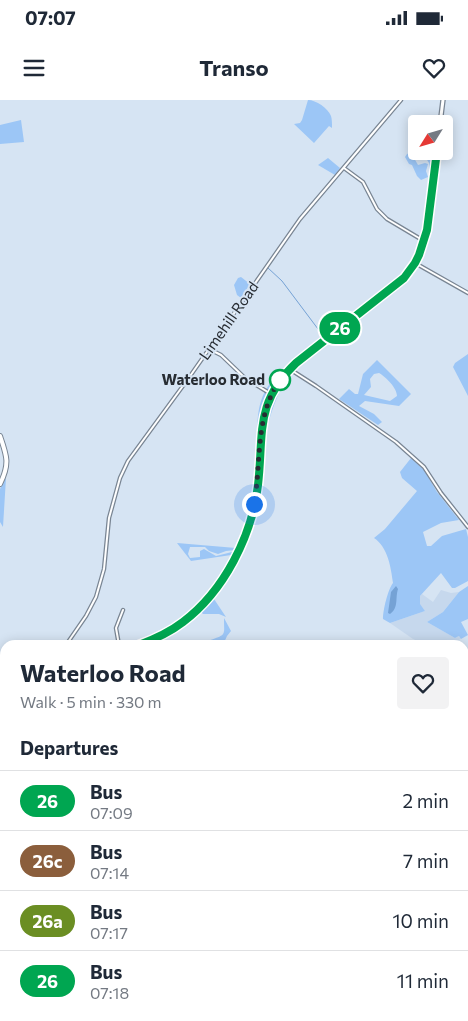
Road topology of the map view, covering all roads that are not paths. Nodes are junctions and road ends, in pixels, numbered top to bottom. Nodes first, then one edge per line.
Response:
1 (401, 100) edge
2 (443, 100) edge
3 (441, 115) edge
4 (436, 160) edge
5 (344, 168) junction
6 (424, 241) junction
7 (415, 263) junction
8 (468, 293) edge
9 (209, 349) junction
10 (289, 369) junction
11 (271, 394) junction
12 (0, 436) edge
13 (0, 484) edge
14 (468, 527) edge
15 (122, 610) dead end
16 (69, 640) edge
17 (118, 640) edge
18 (150, 640) edge

1 - 5 street, Limehill Road
2 - 3 street
4 - 6 street
5 - 6 street
5 - 9 street, Limehill Road
6 - 7 street
7 - 8 street
7 - 10 street
9 - 11 street
9 - 16 street, Limehill Road
10 - 11 street
10 - 14 street
11 - 18 street
12 - 13 main road
15 - 17 street

